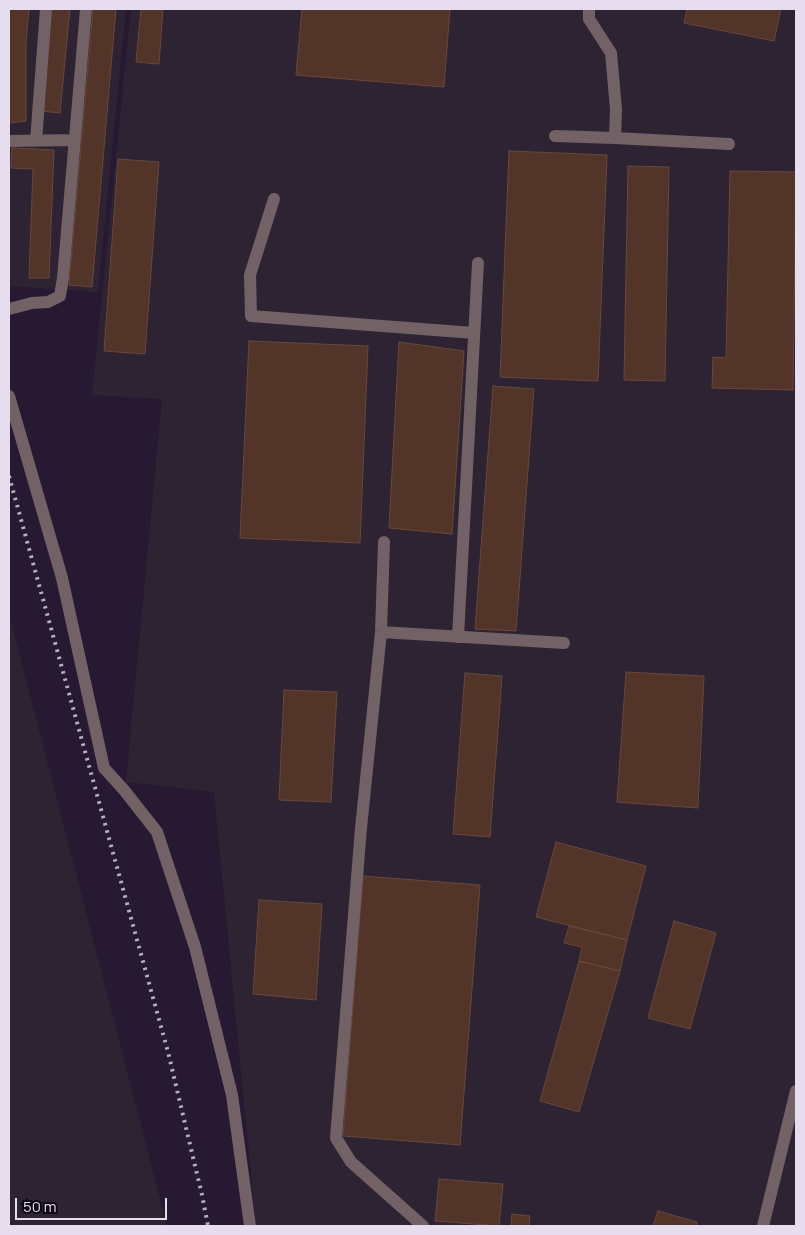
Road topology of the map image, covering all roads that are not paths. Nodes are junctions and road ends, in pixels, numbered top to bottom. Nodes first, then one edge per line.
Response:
1 (46, 9) edge
2 (86, 9) edge
3 (589, 9) edge
4 (555, 136) dead end
5 (615, 138) junction
6 (75, 140) junction
7 (9, 141) edge
8 (36, 141) junction
9 (729, 144) dead end
10 (274, 199) dead end
11 (478, 263) dead end
12 (9, 309) edge
13 (474, 333) junction
14 (9, 396) edge
15 (384, 542) dead end
16 (381, 632) junction
17 (458, 637) junction
18 (564, 644) dead end
19 (796, 1091) edge
20 (250, 1226) edge
21 (423, 1226) edge
22 (763, 1226) edge

1 - 8 street
2 - 6 street
3 - 5 street
4 - 5 street
5 - 9 street
6 - 8 street
6 - 12 street
7 - 8 street
10 - 13 street
11 - 13 street
13 - 17 street
14 - 20 street
15 - 16 street
16 - 17 street
16 - 21 street
17 - 18 street
19 - 22 street

